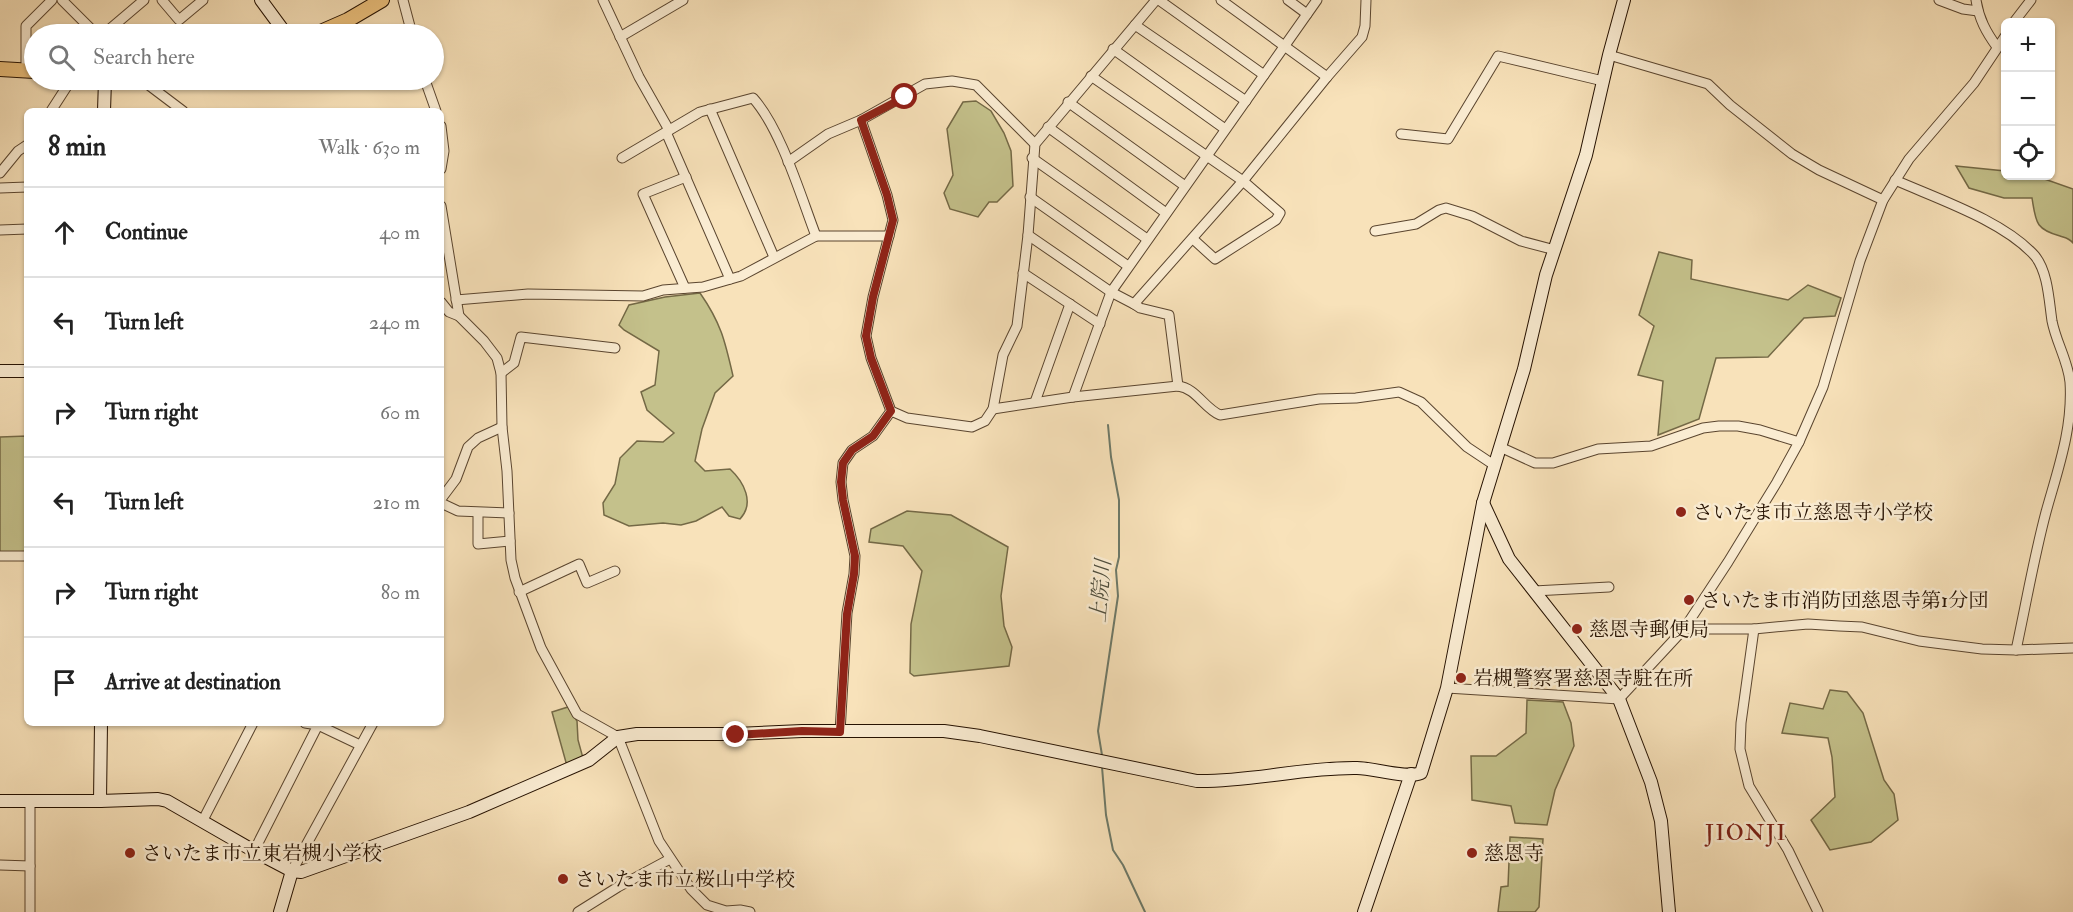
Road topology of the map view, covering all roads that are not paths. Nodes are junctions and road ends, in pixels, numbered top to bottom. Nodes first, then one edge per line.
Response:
1 (52, 0) edge
2 (62, 0) edge
3 (144, 0) edge
4 (162, 0) edge
5 (203, 0) edge
6 (261, 0) edge
7 (382, 0) edge
8 (404, 0) edge
9 (603, 0) edge
10 (683, 0) edge
11 (1158, 0) edge
12 (1221, 0) edge
13 (1288, 0) edge
14 (1317, 0) edge
15 (1366, 0) edge
16 (1624, 0) edge
17 (1976, 0) edge
18 (2031, 0) edge
19 (1943, 1) edge
20 (1978, 11) junction
21 (1307, 14) junction
22 (2017, 18) edge
23 (28, 24) edge
24 (86, 24) edge
25 (116, 24) edge
26 (279, 24) edge
27 (339, 24) edge
28 (410, 24) edge
29 (1135, 25) junction
30 (620, 37) junction
31 (2001, 42) edge
32 (1284, 46) junction
33 (1997, 47) junction
34 (1113, 50) junction
35 (1609, 55) junction
36 (0, 69) edge
37 (24, 70) edge
38 (1264, 75) junction
39 (1091, 76) junction
40 (1327, 77) junction
41 (1603, 81) junction
42 (65, 90) edge
43 (105, 90) edge
44 (155, 90) edge
45 (429, 90) edge
46 (1245, 101) junction
47 (1068, 102) junction
48 (53, 108) edge
49 (104, 108) edge
50 (179, 108) edge
51 (435, 108) edge
52 (710, 109) junction
53 (861, 120) junction
54 (1048, 127) junction
55 (1225, 129) junction
56 (668, 131) junction
57 (1401, 134) dead end
58 (1035, 144) junction
59 (24, 147) edge
60 (1206, 157) junction
61 (622, 158) dead end
62 (1032, 158) junction
63 (788, 162) junction
64 (0, 173) edge
65 (686, 177) junction
66 (1895, 180) junction
67 (1243, 181) junction
68 (1185, 186) junction
69 (0, 188) edge
70 (24, 188) edge
71 (1030, 197) junction
72 (1883, 200) junction
73 (1166, 213) junction
74 (24, 229) edge
75 (0, 230) edge
76 (1376, 231) dead end
77 (1029, 235) junction
78 (816, 236) junction
79 (889, 236) junction
80 (1147, 239) junction
81 (1193, 239) junction
82 (444, 250) edge
83 (1555, 250) junction
84 (774, 257) junction
85 (1128, 266) junction
86 (1023, 273) junction
87 (730, 279) junction
88 (685, 288) junction
89 (1111, 292) junction
90 (456, 300) junction
91 (1070, 304) junction
92 (1134, 304) junction
93 (444, 306) edge
94 (459, 316) junction
95 (1100, 324) junction
96 (615, 348) dead end
97 (0, 370) edge
98 (24, 371) edge
99 (501, 373) junction
100 (1178, 386) junction
101 (1073, 398) junction
102 (1035, 402) junction
103 (993, 409) junction
104 (891, 411) junction
105 (502, 427) junction
106 (1799, 442) junction
107 (1500, 447) junction
108 (1494, 465) junction
109 (444, 496) edge
110 (444, 503) edge
111 (1483, 503) junction
112 (478, 513) junction
113 (509, 513) junction
114 (510, 541) junction
115 (0, 556) edge
116 (24, 556) edge
117 (615, 570) dead end
118 (1609, 587) dead end
119 (1534, 591) junction
120 (519, 592) junction
121 (1684, 629) junction
122 (1754, 629) junction
123 (2073, 648) edge
124 (2016, 650) junction
125 (1447, 688) junction
126 (1619, 699) junction
127 (101, 726) edge
128 (251, 726) edge
129 (317, 726) edge
130 (320, 726) edge
131 (371, 726) edge
132 (840, 732) junction
133 (618, 737) junction
134 (360, 745) junction
135 (1411, 774) junction
136 (0, 801) edge
137 (30, 801) junction
138 (100, 801) junction
139 (202, 822) junction
140 (254, 851) junction
141 (670, 859) junction
142 (0, 865) edge
143 (30, 866) junction
144 (292, 871) junction
145 (726, 911) edge
146 (30, 912) edge
147 (280, 912) edge
148 (578, 912) edge
149 (750, 912) edge
150 (1364, 912) edge
151 (1670, 912) edge
152 (1818, 912) edge

1 - 23 street
2 - 24 street
3 - 25 street
4 - 5 street
6 - 26 street
7 - 27 main road
8 - 28 street
9 - 30 street
10 - 30 street
11 - 29 street
11 - 38 street
12 - 32 street
13 - 21 street
14 - 21 street
15 - 40 street
16 - 35 street
17 - 20 street
18 - 22 street
19 - 20 street
20 - 33 street
21 - 32 street
29 - 34 street
29 - 46 street
30 - 56 street
31 - 33 street
32 - 38 street
32 - 40 street
33 - 66 street
34 - 39 street
34 - 55 street
35 - 41 street
35 - 72 street
36 - 37 main road
38 - 46 street
39 - 47 street
39 - 60 street
40 - 67 street
41 - 57 street
41 - 83 street
42 - 48 street
43 - 49 street
44 - 50 street
45 - 51 street
46 - 55 street
47 - 54 street
47 - 68 street
52 - 56 street
52 - 63 street
52 - 84 street
53 - 58 street
53 - 63 street
53 - 79 street
54 - 58 street
54 - 73 street
55 - 60 street
56 - 61 street
56 - 65 street
58 - 62 street
59 - 64 street
60 - 67 street
60 - 68 street
62 - 71 street
62 - 80 street
63 - 78 street
65 - 87 street
65 - 88 street
66 - 72 street
66 - 124 street
67 - 81 street
67 - 81 street
68 - 73 street
69 - 70 street
71 - 77 street
71 - 85 street
72 - 106 street
73 - 80 street
74 - 75 street
76 - 83 street
77 - 86 street
77 - 89 street
78 - 79 street
78 - 84 street
79 - 104 street
80 - 85 street
81 - 92 street
82 - 90 street
83 - 107 street
84 - 87 street
85 - 89 street
86 - 91 street
86 - 103 street
87 - 88 street
88 - 90 street
89 - 92 street
89 - 95 street
90 - 94 street
91 - 95 street
91 - 102 street
92 - 100 street
93 - 94 street
94 - 99 street
95 - 101 street
96 - 99 street
97 - 98 street
99 - 105 street
100 - 101 street
100 - 108 street
101 - 102 street
102 - 103 street
103 - 104 street
104 - 132 street
105 - 109 street
105 - 113 street
106 - 107 street
106 - 121 street
107 - 108 street
108 - 111 street
110 - 112 street
111 - 119 street
111 - 125 street
112 - 113 street
112 - 114 street
113 - 114 street
114 - 120 street
115 - 116 street
117 - 120 street
118 - 119 street
119 - 126 street
120 - 133 street
121 - 122 street
121 - 126 street
122 - 124 street
122 - 152 street
123 - 124 street
125 - 126 street
125 - 135 street
126 - 151 street
127 - 138 street
128 - 139 street
129 - 140 street
130 - 134 street
131 - 134 street
132 - 133 street
132 - 135 street
133 - 141 street
133 - 144 street
134 - 144 street
135 - 150 street
136 - 137 street
137 - 138 street
137 - 143 street
138 - 139 street
139 - 140 street
140 - 144 street
141 - 145 street
141 - 148 street
142 - 143 street
143 - 146 street
144 - 147 street
145 - 149 street

